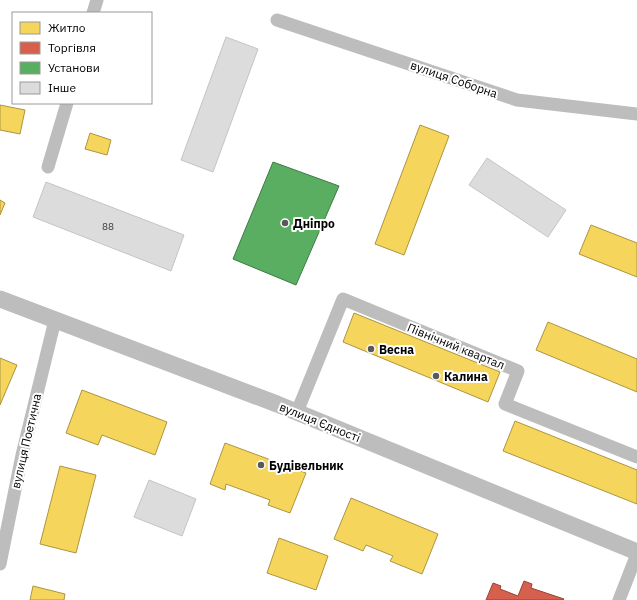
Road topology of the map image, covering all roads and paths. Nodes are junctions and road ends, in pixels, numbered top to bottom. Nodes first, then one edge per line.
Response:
1 (97, 0) edge
2 (93, 12) edge
3 (277, 20) dead end
4 (67, 104) edge
5 (637, 114) edge
6 (48, 168) dead end
7 (0, 299) edge
8 (55, 320) junction
9 (297, 412) junction
10 (637, 457) edge
11 (637, 553) edge
12 (0, 564) edge
13 (618, 600) edge

1 - 2 street
3 - 5 street, вулиця Соборна
4 - 6 street
7 - 8 street, вулиця Єдності
8 - 9 street, вулиця Єдності
8 - 12 street, вулиця Поетична
9 - 10 street, Північний квартал
9 - 11 street, вулиця Єдності
11 - 13 street

